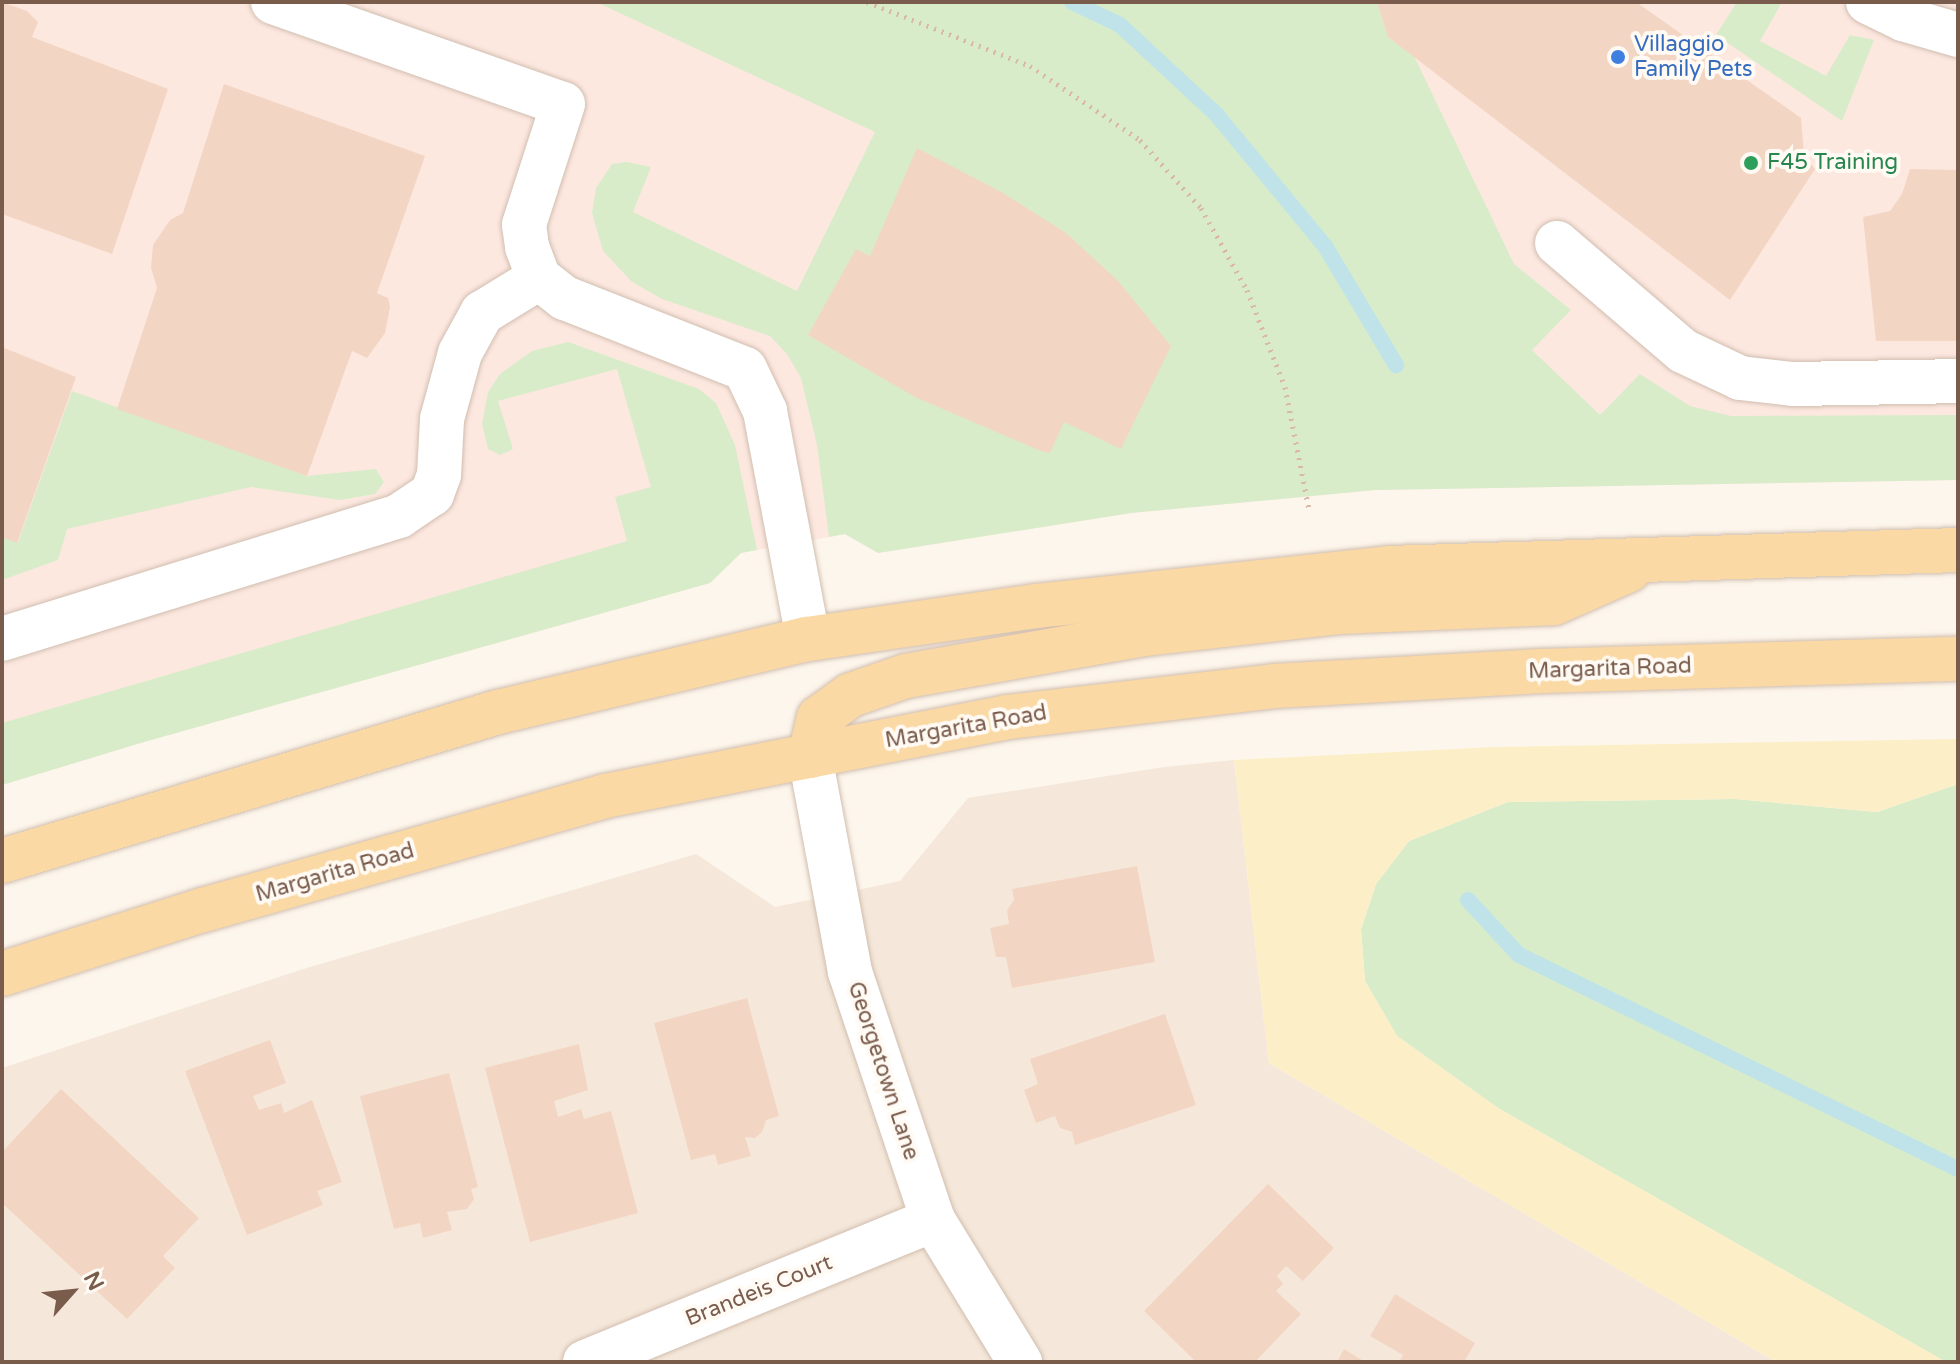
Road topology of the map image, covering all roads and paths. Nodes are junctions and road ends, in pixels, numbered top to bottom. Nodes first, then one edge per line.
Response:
1 (273, 2) edge
2 (867, 2) edge
3 (1868, 2) edge
4 (1958, 35) edge
5 (1557, 243) dead end
6 (539, 278) junction
7 (1958, 381) edge
8 (1309, 509) dead end
9 (1958, 550) edge
10 (1649, 561) junction
11 (2, 639) edge
12 (808, 639) junction
13 (1958, 659) edge
14 (810, 756) junction
15 (2, 861) edge
16 (2, 974) edge
17 (933, 1220) junction
18 (585, 1362) edge
19 (1020, 1362) edge

1 - 6 street
2 - 8 path
3 - 4 street
5 - 7 street
6 - 11 street
6 - 12 street
9 - 10 main road
10 - 12 main road
10 - 14 main road
12 - 15 main road
13 - 14 main road, Margarita Road
14 - 16 main road, Margarita Road
14 - 17 street, Georgetown Lane
17 - 18 street, Brandeis Court
17 - 19 street, Georgetown Lane

